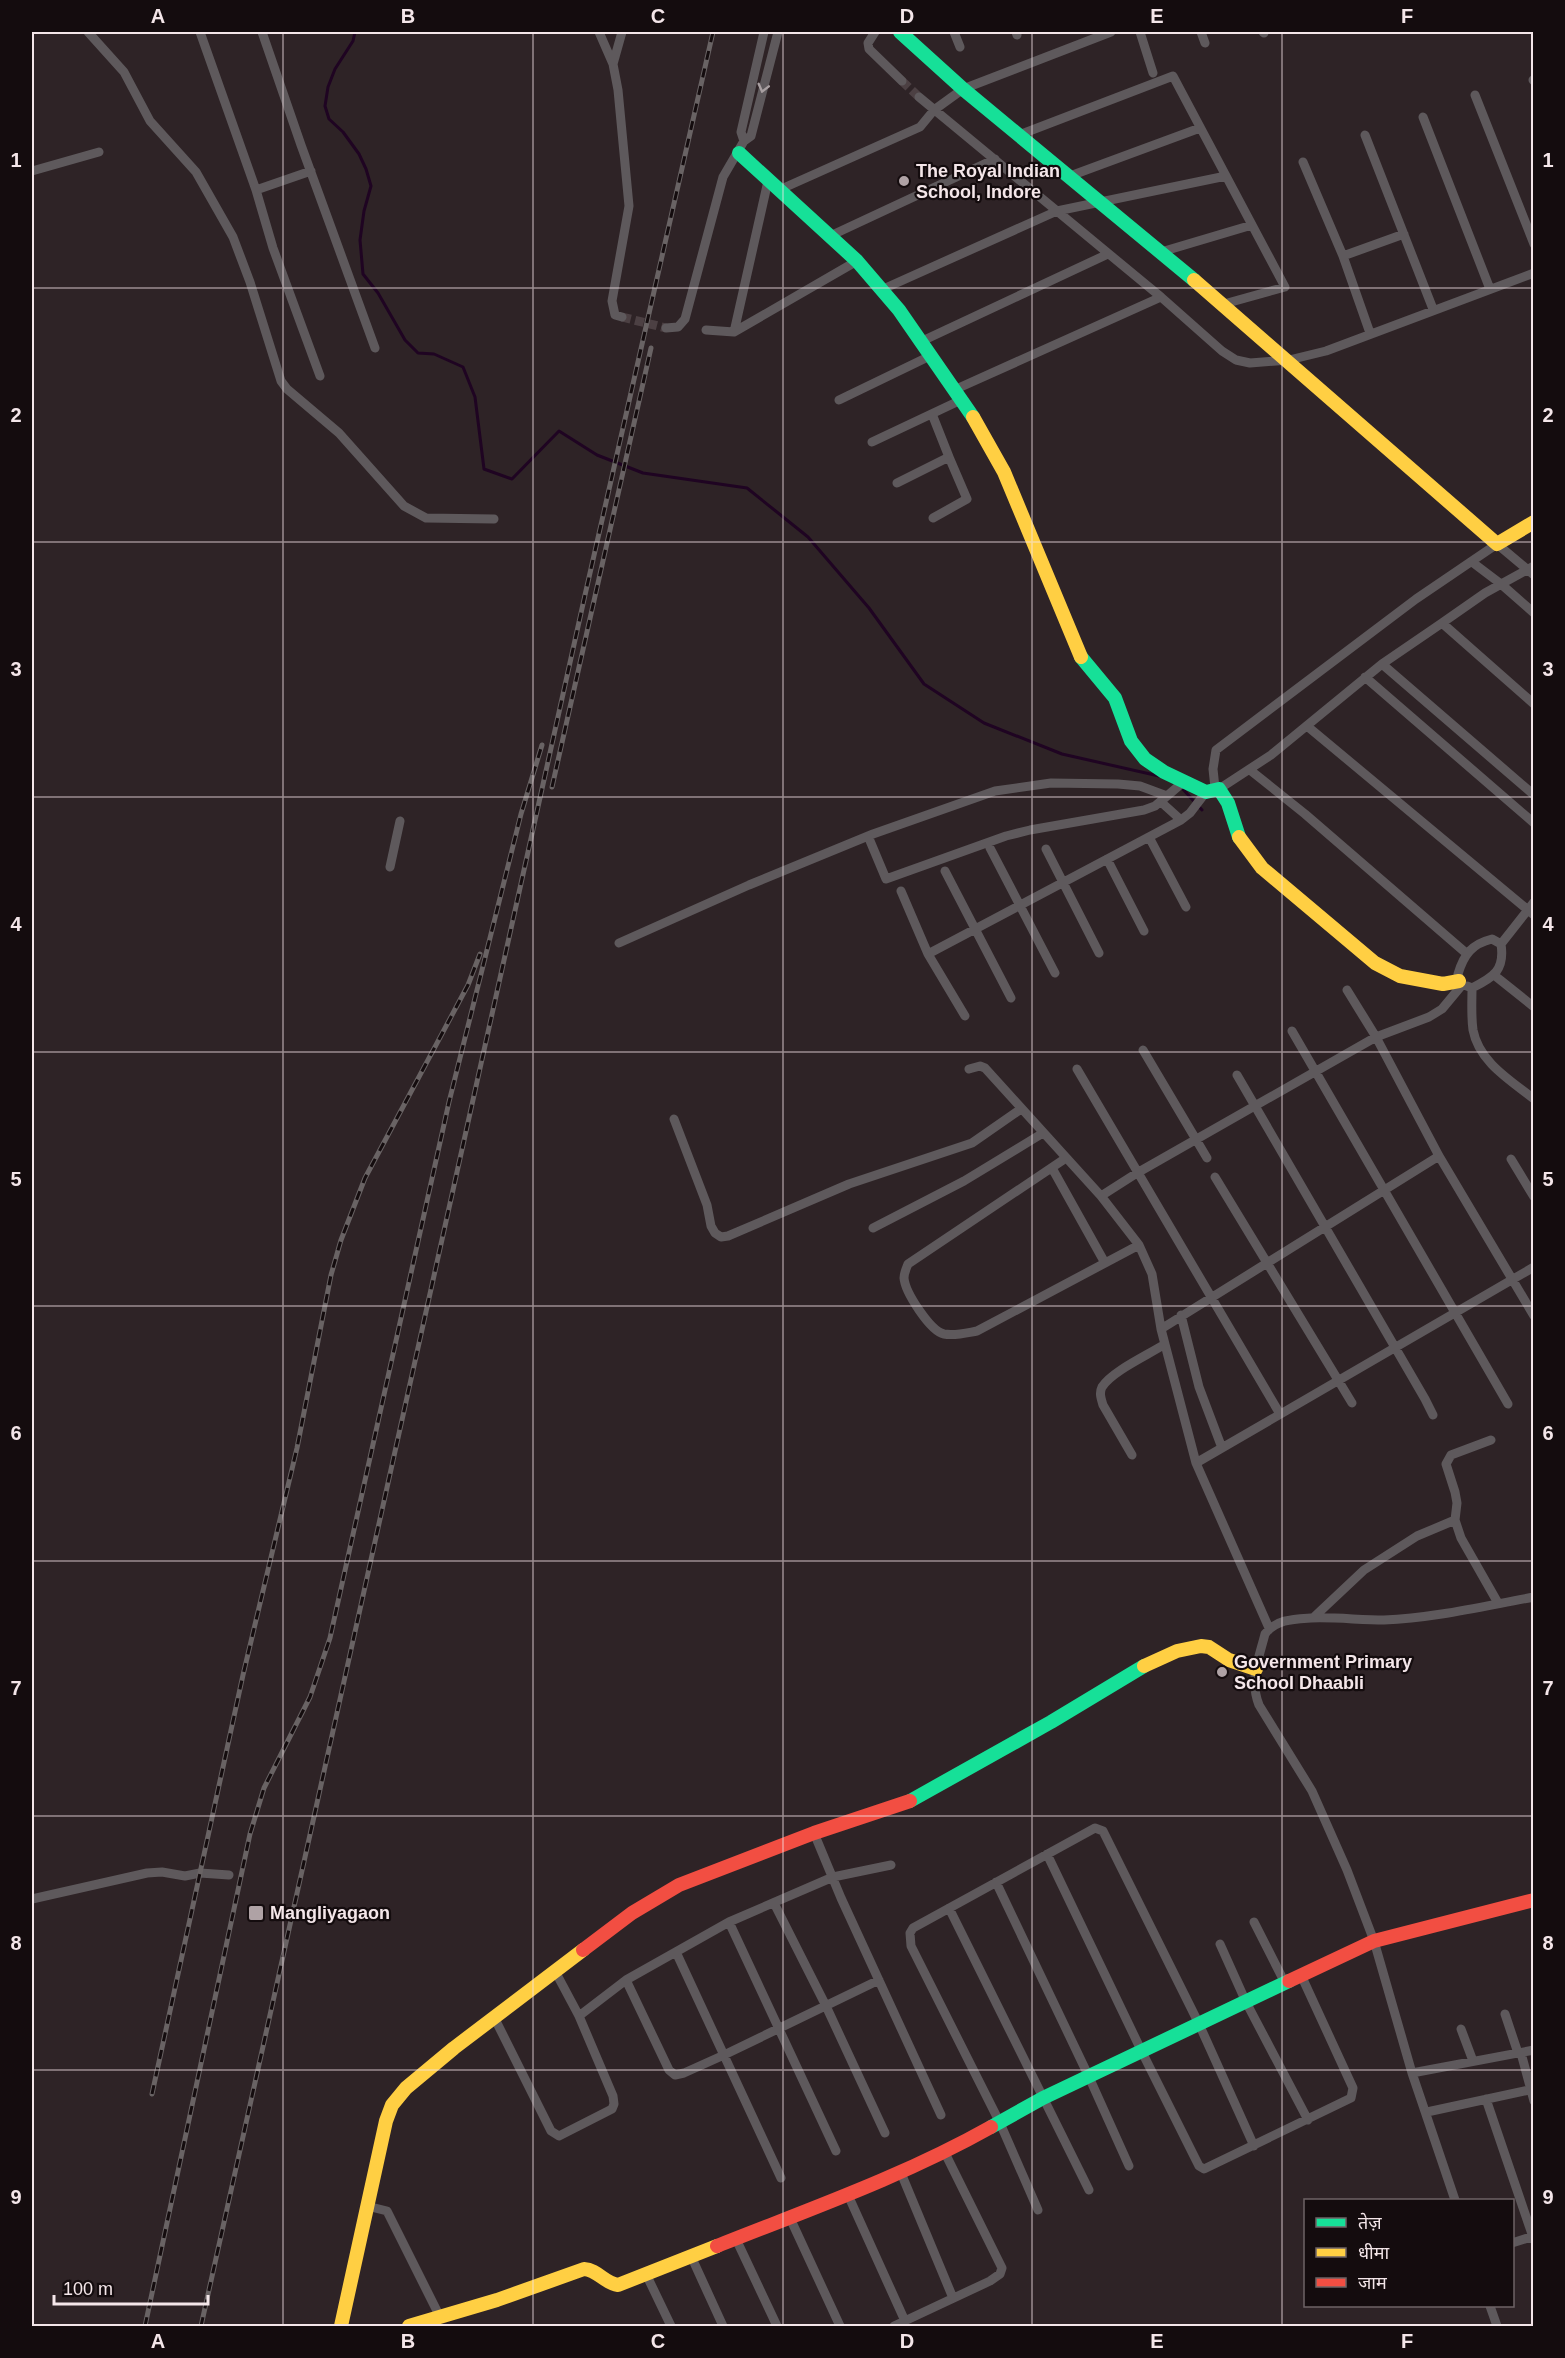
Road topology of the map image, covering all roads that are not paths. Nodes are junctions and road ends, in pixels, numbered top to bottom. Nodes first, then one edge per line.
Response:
1 (88, 32) edge
2 (200, 32) edge
3 (262, 32) edge
4 (599, 32) edge
5 (622, 32) edge
6 (764, 32) edge
7 (778, 32) edge
8 (875, 32) edge
9 (900, 32) edge
10 (954, 32) edge
11 (1111, 32) edge
12 (1140, 32) edge
13 (1201, 32) edge
14 (1204, 43) dead end
15 (960, 47) dead end
16 (613, 64) junction
17 (1153, 73) dead end
18 (902, 81) tunnel mouth
19 (963, 89) junction
20 (1474, 95) dead end
21 (920, 97) tunnel mouth
22 (934, 110) junction
23 (1423, 117) dead end
24 (1200, 128) junction
25 (1020, 135) junction
26 (1365, 135) dead end
27 (741, 147) junction
28 (99, 152) dead end
29 (995, 159) junction
30 (1304, 162) dead end
31 (32, 171) edge
32 (311, 171) junction
33 (1070, 176) junction
34 (1226, 176) junction
35 (774, 185) junction
36 (255, 190) junction
37 (1102, 202) junction
38 (1057, 211) junction
39 (1252, 225) junction
40 (1404, 234) junction
41 (830, 236) junction
42 (1533, 244) edge
43 (1161, 252) junction
44 (1108, 254) junction
45 (1343, 256) junction
46 (857, 261) junction
47 (1533, 273) edge
48 (1490, 289) junction
49 (881, 290) junction
50 (1161, 297) junction
51 (1224, 304) junction
52 (1433, 309) junction
53 (622, 317) dead end
54 (666, 328) dead end
55 (706, 330) dead end
56 (734, 332) junction
57 (1370, 333) junction
58 (920, 342) junction
59 (375, 348) dead end
60 (930, 356) junction
61 (1289, 360) junction
62 (320, 376) dead end
63 (958, 395) junction
64 (839, 400) dead end
65 (932, 414) junction
66 (872, 442) dead end
67 (949, 457) junction
68 (897, 483) dead end
69 (933, 518) dead end
70 (494, 519) dead end
71 (1533, 522) edge
72 (1497, 544) junction
73 (1472, 562) junction
74 (1531, 570) edge
75 (1501, 584) junction
76 (1533, 613) edge
77 (1443, 623) junction
78 (1382, 664) junction
79 (1365, 677) junction
80 (1533, 704) edge
81 (1307, 726) junction
82 (1250, 770) junction
83 (1180, 784) junction
84 (1210, 792) junction
85 (1533, 795) edge
86 (1164, 799) junction
87 (1181, 820) junction
88 (400, 821) dead end
89 (1533, 823) edge
90 (868, 836) junction
91 (1149, 837) junction
92 (990, 848) dead end
93 (1046, 849) dead end
94 (1107, 859) junction
95 (390, 867) dead end
96 (945, 871) dead end
97 (1062, 883) junction
98 (901, 891) dead end
99 (1022, 904) junction
100 (1186, 907) dead end
101 (1531, 909) edge
102 (976, 929) junction
103 (1144, 931) dead end
104 (619, 943) dead end
105 (1501, 944) junction
106 (1099, 952) dead end
107 (1466, 953) junction
108 (928, 954) junction
109 (1055, 973) dead end
110 (1494, 975) junction
111 (1464, 984) junction
112 (1347, 990) dead end
113 (1011, 998) dead end
114 (1533, 1007) edge
115 (965, 1016) dead end
116 (1292, 1031) dead end
117 (1376, 1037) junction
118 (1143, 1050) dead end
119 (969, 1069) dead end
120 (1077, 1070) dead end
121 (1315, 1071) junction
122 (1237, 1075) dead end
123 (1533, 1099) edge
124 (1256, 1106) junction
125 (1021, 1109) junction
126 (674, 1119) dead end
127 (1043, 1133) junction
128 (1197, 1140) junction
129 (1439, 1156) junction
130 (1066, 1158) junction
131 (1207, 1158) dead end
132 (1511, 1159) dead end
133 (1052, 1168) junction
134 (1137, 1173) junction
135 (1215, 1177) dead end
136 (1385, 1189) junction
137 (1101, 1196) junction
138 (1533, 1197) edge
139 (1325, 1225) junction
140 (873, 1228) dead end
141 (1139, 1245) junction
142 (1105, 1263) junction
143 (1266, 1263) junction
144 (1533, 1267) edge
145 (1511, 1280) junction
146 (1209, 1297) junction
147 (1455, 1312) junction
148 (1181, 1315) junction
149 (1533, 1316) edge
150 (1161, 1329) junction
151 (1165, 1344) junction
152 (1394, 1347) junction
153 (1339, 1380) junction
154 (1352, 1403) dead end
155 (1508, 1404) dead end
156 (1280, 1414) junction
157 (1433, 1415) dead end
158 (1491, 1440) dead end
159 (1222, 1448) junction
160 (1132, 1455) dead end
161 (1196, 1463) junction
162 (1455, 1520) junction
163 (1533, 1598) edge
164 (1498, 1603) junction
165 (1313, 1618) junction
166 (1269, 1628) junction
167 (1256, 1670) junction
168 (814, 1833) junction
169 (1047, 1854) junction
170 (891, 1865) dead end
171 (229, 1875) dead end
172 (833, 1877) junction
173 (996, 1882) junction
174 (32, 1899) edge
175 (1533, 1900) edge
176 (774, 1903) junction
177 (949, 1908) junction
178 (729, 1922) junction
179 (1254, 1922) dead end
180 (1374, 1941) junction
181 (1220, 1944) dead end
182 (676, 1952) junction
183 (555, 1971) junction
184 (1301, 1975) junction
185 (626, 1980) junction
186 (879, 1980) junction
187 (1285, 1983) junction
188 (1246, 2002) junction
189 (826, 2006) junction
190 (1505, 2014) dead end
191 (579, 2016) junction
192 (494, 2017) junction
193 (1199, 2024) junction
194 (779, 2029) junction
195 (1461, 2029) dead end
196 (1533, 2050) edge
197 (1142, 2052) junction
198 (1519, 2053) junction
199 (724, 2055) junction
200 (1473, 2061) junction
201 (1412, 2073) junction
202 (1089, 2077) junction
203 (1532, 2089) edge
204 (1043, 2098) junction
205 (1486, 2099) junction
206 (1533, 2101) edge
207 (1427, 2112) junction
208 (941, 2115) dead end
209 (1308, 2120) junction
210 (1000, 2123) junction
211 (885, 2133) dead end
212 (1254, 2146) junction
213 (836, 2151) dead end
214 (945, 2153) junction
215 (1129, 2166) dead end
216 (901, 2173) junction
217 (781, 2178) dead end
218 (1089, 2190) dead end
219 (848, 2195) junction
220 (1455, 2199) edge
221 (367, 2205) junction
222 (1038, 2210) dead end
223 (790, 2218) junction
224 (1533, 2237) edge
225 (736, 2239) junction
226 (1514, 2242) edge
227 (691, 2256) junction
228 (646, 2274) junction
229 (953, 2298) junction
230 (1490, 2307) edge
231 (440, 2317) junction
232 (905, 2321) junction
233 (341, 2326) edge
234 (409, 2326) edge
235 (671, 2326) edge
236 (723, 2326) edge
237 (777, 2326) edge
238 (840, 2326) edge
239 (894, 2326) edge
240 (1497, 2326) edge

1 - 70 street
2 - 36 street
3 - 32 street
4 - 16 street
5 - 16 street
6 - 27 street
7 -> 27 street
8 - 18 street
9 - 19 street
10 - 15 street
11 - 19 street
12 - 17 street
13 - 14 street
16 - 53 street
19 - 22 street
19 - 25 street
20 - 42 street
21 - 22 street
22 - 29 street
22 - 35 street
23 - 48 street
24 - 25 street
24 - 33 street
24 - 34 street
25 - 33 street
26 - 40 street
27 - 35 street
27 - 54 street
28 - 31 street
29 - 38 street
29 - 41 street
30 - 45 street
32 - 36 street
32 - 59 street
33 - 37 street
34 - 37 street
34 - 39 street
35 - 41 street
35 - 56 street
36 - 62 street
37 - 38 street
37 - 43 street
38 - 44 street
38 - 49 street
39 - 43 street
39 - 51 street
40 - 45 street
40 - 52 street
41 - 46 street
43 - 51 street
44 - 50 street
44 - 58 street
45 - 57 street
46 - 49 street
46 - 56 street
47 - 48 street
48 - 52 street
49 - 58 street
50 - 61 street
50 - 63 street
51 - 61 street
52 - 57 street
55 - 56 street
57 - 61 street
58 - 60 street
60 - 63 street
60 - 64 street
61 - 72 street
63 - 65 street
63 - 83 street
65 - 66 street
65 - 67 street
67 - 68 street
67 - 69 street
71 - 72 street
72 - 73 street
72 - 74 street
73 - 75 street
73 - 84 street
74 - 75 street
75 - 76 street
75 - 77 street
77 - 78 street
77 - 80 street
78 - 79 street
78 - 85 street
79 - 81 street
79 - 89 street
81 - 82 street
81 - 101 street
82 - 84 street
82 - 107 street
83 - 84 street
83 - 86 street
84 - 87 street
84 - 111 street
86 - 87 street
86 - 90 street
86 - 90 street
87 - 91 street
88 - 95 street
90 - 104 street
91 - 94 street
91 - 100 street
92 - 99 street
93 - 97 street
94 - 97 street
94 - 103 street
96 - 102 street
97 - 99 street
97 - 106 street
98 - 108 street
99 - 102 street
99 - 109 street
101 - 105 street
102 - 108 street
102 - 113 street
105 - 107 street
105 - 110 street
107 - 111 street
108 - 115 street
110 - 111 street
110 - 114 street
111 - 117 street
111 - 123 street
112 - 117 street
116 - 121 street
117 - 121 street
117 - 129 street
118 - 128 street
119 - 125 street
120 - 134 street
121 - 124 street
121 - 136 street
122 - 124 street
124 - 128 street
124 - 139 street
125 - 126 street
125 - 127 street
127 - 130 street
127 - 140 street
128 - 131 street
128 - 134 street
129 - 136 street
129 - 145 street
130 - 133 street
130 - 137 street
132 - 138 street
133 - 142 street
133 - 142 street
134 - 137 street
134 - 146 street
135 - 143 street
136 - 139 street
136 - 147 street
137 - 141 street
139 - 143 street
139 - 152 street
141 - 142 street
141 - 150 street
143 - 146 street
143 - 153 street
144 - 145 street
145 - 147 street
145 - 149 street
146 - 148 street
146 - 156 street
147 - 152 street
147 - 155 street
148 - 150 street
148 - 159 street
150 - 151 street
151 - 160 street
151 - 161 street
152 - 153 street
152 - 157 street
153 - 154 street
153 - 156 street
156 - 159 street
158 - 162 street
159 - 161 street
161 - 166 street
162 - 164 street
162 - 165 street
163 - 164 street
164 - 165 street
165 - 166 street
166 - 167 street
167 - 168 street
167 - 180 street
168 - 172 street
168 - 183 street
169 - 173 street
169 - 193 street
169 - 197 street
170 - 172 street
171 - 174 street
172 - 176 street
172 - 186 street
173 - 177 street
173 - 202 street
175 - 180 street
176 - 178 street
176 - 189 street
177 - 204 street
177 - 210 street
178 - 182 street
178 - 194 street
179 - 187 street
180 - 184 street
180 - 201 street
181 - 188 street
182 - 185 street
182 - 199 street
183 - 191 street
183 - 192 street
184 - 187 street
184 - 209 street
185 - 191 street
185 - 199 street
186 - 189 street
186 - 208 street
187 - 188 street
188 - 193 street
188 - 209 street
189 - 194 street
189 - 211 street
190 - 198 street
191 - 192 street
192 - 221 street
193 - 197 street
193 - 212 street
194 - 199 street
194 - 213 street
195 - 200 street
196 - 198 street
197 - 202 street
197 - 212 street
198 - 200 street
198 - 203 street
199 - 217 street
200 - 201 street
201 - 207 street
202 - 204 street
202 - 215 street
203 - 205 street
203 - 206 street
204 - 210 street
204 - 218 street
205 - 207 street
205 - 224 street
207 - 220 street
209 - 212 street
210 - 214 street
210 - 222 street
214 - 216 street
214 - 229 street
216 - 219 street
216 - 229 street
219 - 223 street
219 - 232 street
221 - 231 street
221 - 233 street
223 - 225 street
223 - 238 street
224 - 226 street
225 - 227 street
225 - 237 street
227 - 228 street
227 - 236 street
228 - 231 street
228 - 235 street
229 - 232 street
230 - 240 street
231 - 234 street
232 - 239 street

